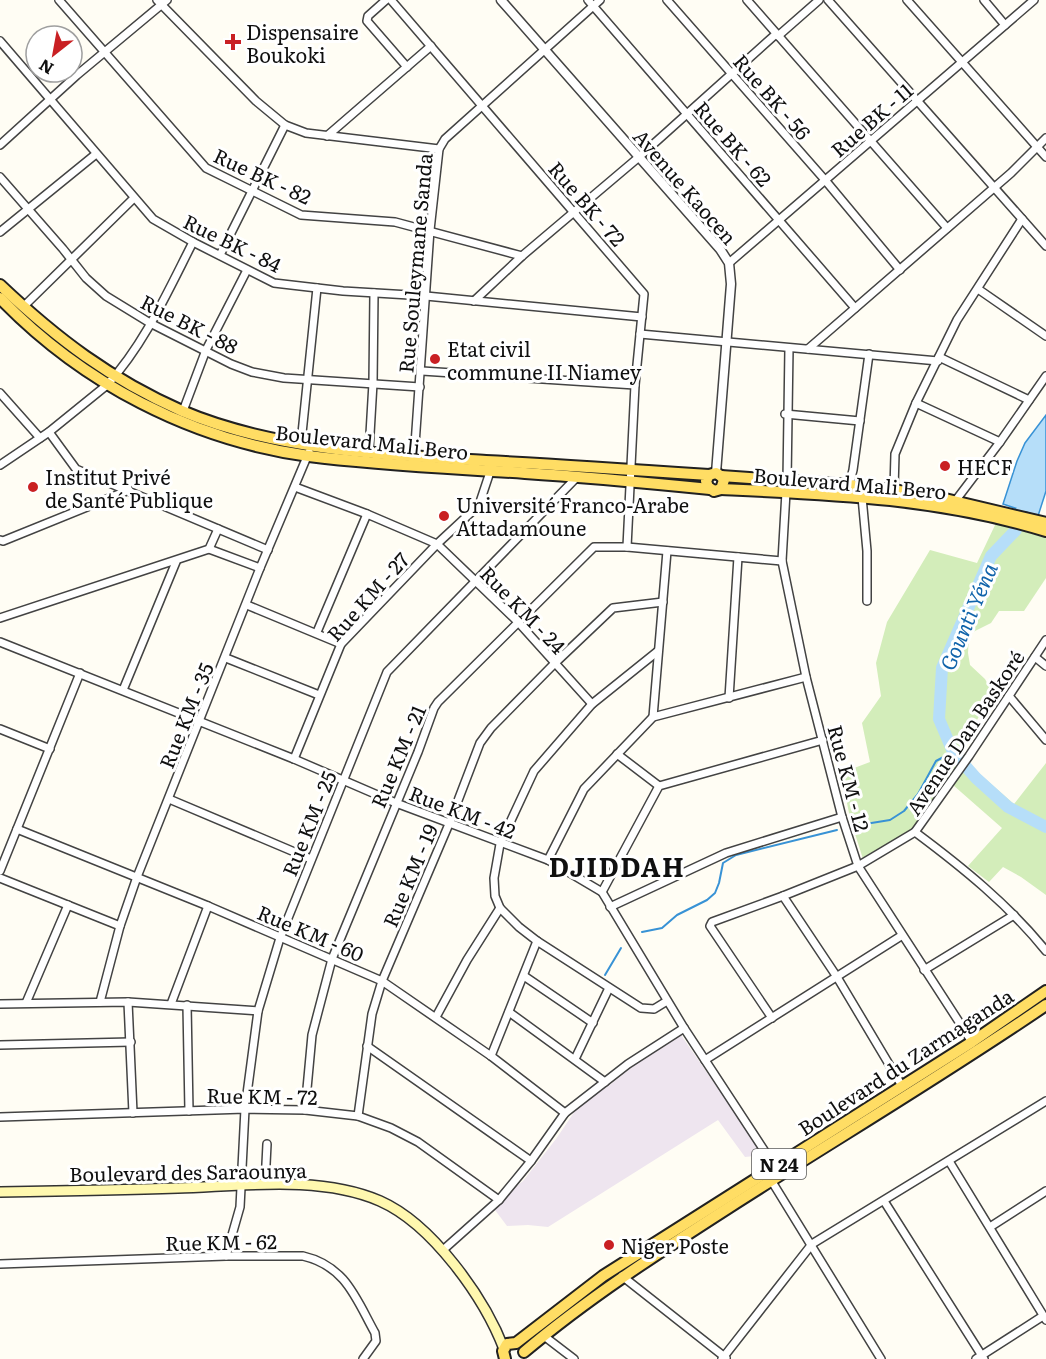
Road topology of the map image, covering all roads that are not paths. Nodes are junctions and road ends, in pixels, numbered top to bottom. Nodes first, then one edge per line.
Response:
1 (59, 0) edge
2 (386, 0) edge
3 (391, 0) edge
4 (501, 0) edge
5 (588, 0) edge
6 (600, 0) edge
7 (667, 0) edge
8 (747, 0) edge
9 (819, 0) edge
10 (828, 0) edge
11 (907, 0) edge
12 (984, 0) edge
13 (1034, 0) edge
14 (161, 2) edge
15 (593, 6) junction
16 (1005, 25) junction
17 (777, 35) junction
18 (0, 42) edge
19 (431, 46) junction
20 (544, 49) junction
21 (104, 53) junction
22 (961, 62) junction
23 (407, 67) junction
24 (732, 74) junction
25 (50, 100) junction
26 (916, 101) junction
27 (482, 105) junction
28 (688, 114) junction
29 (285, 125) junction
30 (327, 136) junction
31 (1046, 138) edge
32 (871, 141) junction
33 (0, 145) edge
34 (439, 149) junction
35 (1036, 149) junction
36 (96, 154) junction
37 (639, 158) junction
38 (1046, 158) edge
39 (0, 177) edge
40 (825, 180) junction
41 (994, 187) junction
42 (251, 192) junction
43 (134, 198) junction
44 (27, 210) junction
45 (575, 212) junction
46 (778, 219) junction
47 (1022, 219) junction
48 (946, 228) junction
49 (430, 230) junction
50 (0, 232) edge
51 (193, 242) junction
52 (1046, 246) edge
53 (220, 255) junction
54 (522, 256) junction
55 (71, 260) junction
56 (729, 263) junction
57 (247, 270) junction
58 (900, 270) junction
59 (0, 285) edge
60 (317, 288) junction
61 (978, 289) junction
62 (374, 293) junction
63 (426, 296) junction
64 (0, 298) edge
65 (474, 301) junction
66 (23, 307) junction
67 (855, 308) junction
68 (642, 317) junction
69 (150, 323) junction
70 (640, 334) junction
71 (1046, 336) edge
72 (727, 342) junction
73 (789, 348) junction
74 (808, 349) junction
75 (206, 350) junction
76 (869, 354) junction
77 (939, 359) junction
78 (422, 371) junction
79 (115, 376) junction
80 (1046, 376) edge
81 (307, 379) junction
82 (372, 383) junction
83 (107, 386) junction
84 (635, 386) junction
85 (420, 387) junction
86 (0, 393) edge
87 (1029, 400) junction
88 (916, 403) junction
89 (183, 411) junction
90 (787, 415) junction
91 (861, 421) junction
92 (49, 432) junction
93 (40, 438) junction
94 (1000, 442) junction
95 (306, 444) junction
96 (369, 452) junction
97 (308, 456) junction
98 (414, 461) junction
99 (0, 465) edge
100 (523, 468) junction
101 (541, 469) junction
102 (490, 472) junction
103 (715, 475) junction
104 (630, 476) junction
105 (577, 477) junction
106 (295, 487) junction
107 (786, 487) junction
108 (715, 489) junction
109 (894, 489) junction
110 (129, 490) junction
111 (849, 490) junction
112 (862, 497) junction
113 (956, 500) junction
114 (367, 513) junction
115 (1013, 517) junction
116 (1027, 521) junction
117 (1046, 523) edge
118 (218, 529) junction
119 (1046, 531) edge
120 (0, 540) edge
121 (437, 544) junction
122 (627, 547) junction
123 (209, 549) junction
124 (268, 550) junction
125 (667, 551) junction
126 (738, 557) junction
127 (782, 561) junction
128 (176, 562) junction
129 (260, 568) junction
130 (475, 582) junction
131 (867, 601) dead end
132 (663, 602) junction
133 (247, 605) junction
134 (0, 618) edge
135 (518, 622) junction
136 (316, 632) junction
137 (1046, 640) edge
138 (0, 642) edge
139 (341, 644) junction
140 (658, 651) junction
141 (1035, 657) junction
142 (225, 658) junction
143 (554, 664) junction
144 (1046, 666) edge
145 (80, 673) junction
146 (806, 677) junction
147 (123, 690) junction
148 (319, 695) junction
149 (1009, 696) junction
150 (729, 698) junction
151 (592, 704) junction
152 (653, 717) junction
153 (200, 722) junction
154 (0, 729) edge
155 (823, 740) junction
156 (1046, 740) edge
157 (50, 749) junction
158 (617, 754) junction
159 (294, 759) junction
160 (343, 781) junction
161 (659, 786) junction
162 (169, 799) junction
163 (396, 803) junction
164 (842, 817) junction
165 (449, 824) junction
166 (18, 829) junction
167 (915, 832) junction
168 (500, 843) junction
169 (311, 859) junction
170 (548, 860) junction
171 (858, 866) junction
172 (0, 871) edge
173 (0, 878) edge
174 (137, 878) junction
175 (602, 892) junction
176 (783, 896) junction
177 (68, 905) junction
178 (208, 906) junction
179 (610, 907) junction
180 (500, 908) junction
181 (1014, 915) junction
182 (120, 926) junction
183 (901, 936) junction
184 (280, 938) junction
185 (537, 941) junction
186 (1046, 951) edge
187 (332, 959) junction
188 (924, 970) junction
189 (524, 976) junction
190 (837, 977) junction
191 (382, 981) junction
192 (609, 988) junction
193 (1046, 991) edge
194 (667, 1001) junction
195 (100, 1002) junction
196 (128, 1002) junction
197 (26, 1003) junction
198 (0, 1004) edge
199 (171, 1004) junction
200 (187, 1005) junction
201 (1046, 1005) edge
202 (258, 1011) junction
203 (509, 1012) junction
204 (436, 1017) junction
205 (772, 1018) junction
206 (593, 1023) junction
207 (1008, 1024) junction
208 (684, 1028) junction
209 (131, 1042) junction
210 (972, 1042) junction
211 (0, 1045) edge
212 (367, 1047) junction
213 (491, 1056) junction
214 (575, 1059) junction
215 (705, 1060) junction
216 (605, 1082) junction
217 (902, 1086) junction
218 (1046, 1101) edge
219 (245, 1109) junction
220 (305, 1110) junction
221 (189, 1111) junction
222 (134, 1113) junction
223 (565, 1113) junction
224 (358, 1116) junction
225 (0, 1117) edge
226 (267, 1144) dead end
227 (531, 1161) junction
228 (949, 1161) junction
229 (775, 1174) junction
230 (265, 1184) junction
231 (242, 1185) junction
232 (0, 1191) edge
233 (1046, 1191) edge
234 (499, 1200) junction
235 (884, 1201) junction
236 (990, 1227) junction
237 (812, 1244) junction
238 (443, 1250) junction
239 (226, 1256) junction
240 (0, 1264) edge
241 (622, 1276) junction
242 (1045, 1318) edge
243 (496, 1328) junction
244 (544, 1336) junction
245 (516, 1342) junction
246 (502, 1355) edge
247 (524, 1357) edge
248 (724, 1358) edge
249 (981, 1358) edge
250 (363, 1359) edge
251 (574, 1359) edge
252 (881, 1359) edge

1 - 21 street, Rue BK - 82
2 - 23 street
3 - 19 street, Rue BK - 72
4 - 20 street, Avenue Kaocen
5 - 15 street, Rue BK - 62
6 - 15 street, Rue Souleymane Sanda
7 - 24 street, Rue BK - 56
8 - 17 street
9 - 17 street
10 - 26 street
11 - 22 street
12 - 16 street
13 - 16 street, Rue BK - 11
14 - 21 street
14 - 29 street
15 - 20 street, Rue Souleymane Sanda
15 - 28 street, Rue BK - 62
16 - 22 street, Rue BK - 11
17 - 24 street
17 - 32 street
18 - 25 street, Rue BK - 84
19 - 23 street
19 - 27 street, Rue BK - 72
20 - 27 street, Rue Souleymane Sanda
20 - 37 street, Avenue Kaocen
21 - 25 street
21 - 42 street, Rue BK - 82
22 - 26 street, Rue BK - 11
22 - 35 street
23 - 30 street
24 - 28 street
24 - 40 street, Rue BK - 56
25 - 33 street
25 - 36 street, Rue BK - 84
26 - 32 street, Rue BK - 11
26 - 41 street
27 - 34 street, Rue Souleymane Sanda
27 - 45 street, Rue BK - 72
28 - 37 street
28 - 46 street, Rue BK - 62
29 - 30 street
29 - 42 street
30 - 34 street
31 - 35 street
32 - 40 street, Rue BK - 11
32 - 48 street
34 - 49 street, Rue Souleymane Sanda
35 - 38 street
35 - 41 street
36 - 43 street, Rue BK - 84
36 - 44 street
37 - 45 street
37 - 56 street, Avenue Kaocen
39 - 44 street, Rue BK - 88
40 - 46 street, Rue BK - 11
40 - 58 street, Rue BK - 56
41 - 47 street
41 - 48 street
42 - 49 street, Rue BK - 82
42 - 53 street
43 - 51 street, Rue BK - 84
43 - 55 street
44 - 50 street
44 - 55 street, Rue BK - 88
45 - 54 street
45 - 68 street, Rue BK - 72
46 - 56 street, Rue BK - 11
46 - 67 street, Rue BK - 62
47 - 52 street
47 - 61 street
48 - 58 street
49 - 54 street, Rue BK - 82
49 - 63 street, Rue Souleymane Sanda
51 - 53 street, Rue BK - 84
51 - 69 street
53 - 57 street, Rue BK - 84
54 - 65 street
55 - 66 street
55 - 69 street, Rue BK - 88
56 - 72 street, Avenue Kaocen
57 - 60 street, Rue BK - 84
57 - 75 street
58 - 67 street
59 - 66 main road, Boulevard Mali Bero
60 - 62 street, Rue BK - 84
60 - 81 street, Rue KM - 35
61 - 71 street
61 - 77 street
62 - 63 street, Rue BK - 84
62 - 82 street
63 - 65 street, Rue BK - 84
63 - 78 street, Rue Souleymane Sanda
64 - 83 main road, Boulevard Mali Bero
65 - 68 street, Rue BK - 84
66 - 79 main road, Boulevard Mali Bero
67 - 74 street
68 - 70 street, Rue BK - 72
69 - 75 street, Rue BK - 88
69 - 79 street
70 - 72 street
70 - 84 street, Rue BK - 72
72 - 73 street
72 - 103 street, Avenue Kaocen
73 - 74 street
73 - 90 street, Rue KM - 12
74 - 76 street
75 - 81 street, Rue BK - 88
75 - 89 street
76 - 77 street
76 - 91 street
77 - 87 street
77 - 88 street
78 - 84 street
78 - 85 street, Rue Souleymane Sanda
79 - 83 street
79 - 89 main road, Boulevard Mali Bero
80 - 87 street
81 - 82 street, Rue BK - 88
81 - 95 street, Rue KM - 35
82 - 85 street, Rue BK - 88
82 - 96 street
83 - 92 street
83 - 97 main road, Boulevard Mali Bero
84 - 104 street, Rue BK - 72
85 - 98 street, Rue Souleymane Sanda
86 - 93 street
87 - 94 street
88 - 94 street
88 - 109 street
89 - 95 main road, Boulevard Mali Bero
90 - 91 street
90 - 107 street, Rue KM - 12
91 - 111 street
92 - 93 street
92 - 110 street
93 - 99 street
94 - 113 street
95 - 96 main road, Boulevard Mali Bero
95 - 97 street, Rue KM - 35
96 - 98 main road, Boulevard Mali Bero
97 - 98 main road, Boulevard Mali Bero
97 - 106 street, Rue KM - 35
98 - 100 main road, Boulevard Mali Bero
98 - 102 main road, Boulevard Mali Bero
100 - 101 main road, Boulevard Mali Bero
100 - 102 main road, Boulevard Mali Bero
101 - 104 main road, Boulevard Mali Bero
101 - 105 main road, Boulevard Mali Bero
102 - 121 street, Rue KM - 27
103 - 104 main road, Boulevard Mali Bero
103 - 107 main road, Boulevard Mali Bero
103 - 108 main road
104 - 105 main road, Boulevard Mali Bero
104 - 108 main road, Boulevard Mali Bero
104 - 122 street, Rue BK - 72
105 - 130 street, Rue KM - 25
106 - 114 street, Rue KM - 24
106 - 124 street, Rue KM - 35
107 - 108 main road, Boulevard Mali Bero
107 - 111 main road, Boulevard Mali Bero
107 - 127 street, Rue KM - 12
109 - 111 main road, Boulevard Mali Bero
109 - 113 main road, Boulevard Mali Bero
110 - 118 street
110 - 120 street
111 - 112 main road, Boulevard Mali Bero
112 - 115 main road, Boulevard Mali Bero
112 - 131 street
113 - 115 main road, Boulevard Mali Bero
114 - 121 street, Rue KM - 24
114 - 136 street
115 - 116 main road, Boulevard Mali Bero
116 - 117 main road, Boulevard Mali Bero
116 - 119 main road, Boulevard Mali Bero
118 - 123 street
118 - 124 street
121 - 130 street, Rue KM - 24
121 - 139 street, Rue KM - 27
122 - 125 street, Rue KM - 21
122 - 135 street, Rue KM - 21
123 - 128 street
123 - 129 street
124 - 129 street, Rue KM - 35
125 - 126 street, Rue KM - 21
125 - 132 street
126 - 127 street, Rue KM - 21
126 - 150 street
127 - 146 street, Rue KM - 12
128 - 134 street
128 - 147 street
129 - 133 street, Rue KM - 35
130 - 135 street, Rue KM - 24
130 - 160 street, Rue KM - 25
132 - 140 street
132 - 143 street, Rue KM - 19
133 - 136 street
133 - 142 street, Rue KM - 35
135 - 143 street, Rue KM - 24
135 - 163 street, Rue KM - 21
136 - 139 street
137 - 141 street, Avenue Dan Baskoré
138 - 145 street, Rue KM - 42
139 - 148 street, Rue KM - 27
140 - 151 street
140 - 152 street
141 - 144 street
141 - 149 street, Avenue Dan Baskoré
142 - 148 street
142 - 153 street, Rue KM - 35
143 - 151 street, Rue KM - 24
143 - 165 street, Rue KM - 19
145 - 147 street, Rue KM - 42
145 - 157 street
146 - 150 street
146 - 155 street, Rue KM - 12
147 - 153 street, Rue KM - 42
148 - 159 street, Rue KM - 27
149 - 156 street
149 - 167 street, Avenue Dan Baskoré
150 - 152 street
151 - 168 street
152 - 158 street
153 - 159 street, Rue KM - 42
153 - 162 street, Rue KM - 35
154 - 157 street
155 - 161 street
155 - 164 street, Rue KM - 12
157 - 166 street
158 - 161 street
158 - 170 street
159 - 160 street, Rue KM - 42
160 - 163 street, Rue KM - 42
160 - 169 street, Rue KM - 25
161 - 175 street
162 - 169 street
162 - 174 street, Rue KM - 35
163 - 165 street, Rue KM - 42
163 - 187 street, Rue KM - 21
164 - 171 street, Rue KM - 12
164 - 179 street
165 - 168 street, Rue KM - 42
165 - 191 street, Rue KM - 19
166 - 172 street
166 - 174 street, Rue KM - 60
167 - 171 street, Avenue Dan Baskoré
167 - 181 street
168 - 170 street, Rue KM - 42
168 - 180 street
169 - 184 street, Rue KM - 25
170 - 175 street, Rue KM - 42
171 - 176 street, Avenue Dan Baskoré
171 - 183 street, Rue KM - 12
173 - 177 street
174 - 178 street, Rue KM - 60
174 - 182 street, Rue KM - 35
175 - 179 street
176 - 190 street
176 - 205 street, Avenue Dan Baskoré
177 - 182 street
177 - 197 street
178 - 184 street, Rue KM - 60
178 - 199 street
179 - 194 street
180 - 185 street
180 - 204 street
181 - 186 street
181 - 188 street
182 - 195 street, Rue KM - 35
183 - 188 street, Rue KM - 12
183 - 190 street
184 - 187 street, Rue KM - 60
184 - 202 street, Rue KM - 25
185 - 189 street
185 - 192 street
187 - 191 street, Rue KM - 60
187 - 220 street, Rue KM - 21
188 - 210 street, Rue KM - 12
189 - 203 street
189 - 206 street
190 - 205 street
190 - 217 street
191 - 204 street, Rue KM - 60
191 - 212 street, Rue KM - 19
192 - 194 street
192 - 206 street
193 - 207 main road, Boulevard du Zarmaganda / N 24
194 - 208 street
195 - 196 street
195 - 197 street
196 - 199 street
196 - 209 street
197 - 198 street
199 - 200 street
200 - 202 street
200 - 221 street
201 - 207 main road, Boulevard du Zarmaganda / N 24
202 - 219 street, Rue KM - 25
203 - 213 street
203 - 214 street
204 - 213 street, Rue KM - 60
205 - 215 street
206 - 214 street
207 - 210 main road, Boulevard du Zarmaganda / N 24
207 - 229 main road, Boulevard du Zarmaganda / N 24
208 - 215 street
208 - 216 street
209 - 211 street
209 - 222 street
210 - 217 main road, Boulevard du Zarmaganda / N 24
212 - 224 street, Rue KM - 19
212 - 227 street
213 - 223 street, Rue KM - 60
214 - 216 street
215 - 229 street
216 - 223 street
217 - 229 main road, Boulevard du Zarmaganda / N 24
218 - 228 street
219 - 220 street, Rue KM - 72
219 - 221 street, Rue KM - 72
219 - 231 street, Rue KM - 25
220 - 224 street, Rue KM - 72
221 - 222 street, Rue KM - 72
222 - 225 street, Rue KM - 72
223 - 227 street
224 - 234 street, Rue KM - 72
226 - 230 street
227 - 234 street
228 - 235 street
228 - 236 street
229 - 237 street
229 - 241 main road, Boulevard du Zarmaganda / N 24
229 - 245 main road, Boulevard du Zarmaganda / N 24
230 - 231 main road, Boulevard des Saraounya
230 - 238 main road, Boulevard des Saraounya
231 - 232 main road, Boulevard des Saraounya
231 - 239 street, Rue KM - 25
233 - 236 street
234 - 238 street
235 - 237 street
235 - 249 street
236 - 242 street
237 - 248 street
237 - 252 street
238 - 243 main road, Boulevard des Saraounya
239 - 240 street, Rue KM - 62
239 - 250 street, Rue KM - 62
241 - 244 main road, Boulevard du Zarmaganda / N 24
241 - 248 street
242 - 249 street
243 - 245 main road, Boulevard des Saraounya
243 - 246 main road, Boulevard des Saraounya
244 - 247 main road, Boulevard du Zarmaganda / N 24
244 - 251 street
245 - 246 main road, Boulevard du Zarmaganda
245 - 247 main road

